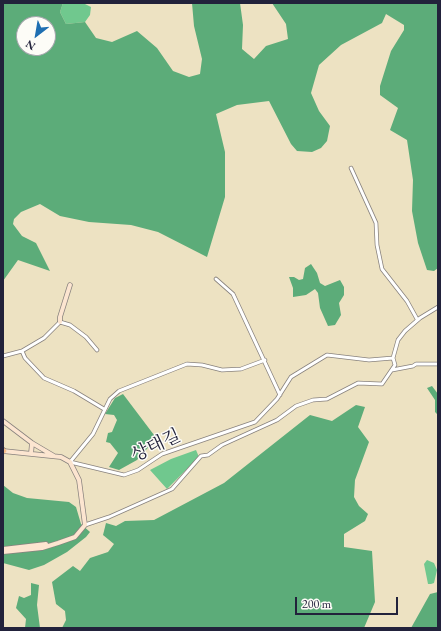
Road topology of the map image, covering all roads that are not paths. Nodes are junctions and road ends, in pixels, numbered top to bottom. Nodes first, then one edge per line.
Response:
1 (351, 168) dead end
2 (216, 279) dead end
3 (70, 285) dead end
4 (438, 307) edge
5 (417, 319) junction
6 (60, 322) junction
7 (97, 350) dead end
8 (22, 351) junction
9 (3, 356) edge
10 (392, 358) junction
11 (265, 360) junction
12 (438, 364) edge
13 (392, 370) junction
14 (280, 395) junction
15 (104, 409) junction
16 (259, 418) junction
17 (3, 421) edge
18 (263, 425) junction
19 (32, 443) junction
20 (3, 451) edge
21 (31, 454) junction
22 (54, 456) junction
23 (70, 462) junction
24 (86, 525) junction
25 (58, 543) junction
26 (3, 551) edge

1 - 5 street
2 - 11 street
3 - 6 main road
4 - 5 street
5 - 10 street
6 - 7 street
6 - 8 street
8 - 9 street
8 - 15 street
10 - 13 street
10 - 14 street, 상태길
11 - 14 street
11 - 15 street
12 - 13 street
13 - 18 street
14 - 16 street, 상태길
15 - 23 street
16 - 18 street
16 - 23 street, 상태길
17 - 19 main road
18 - 24 street
19 - 21 main road
19 - 22 main road
20 - 21 main road
21 - 22 main road
22 - 23 main road
23 - 24 main road
24 - 25 main road
25 - 26 main road
25 - 26 main road

